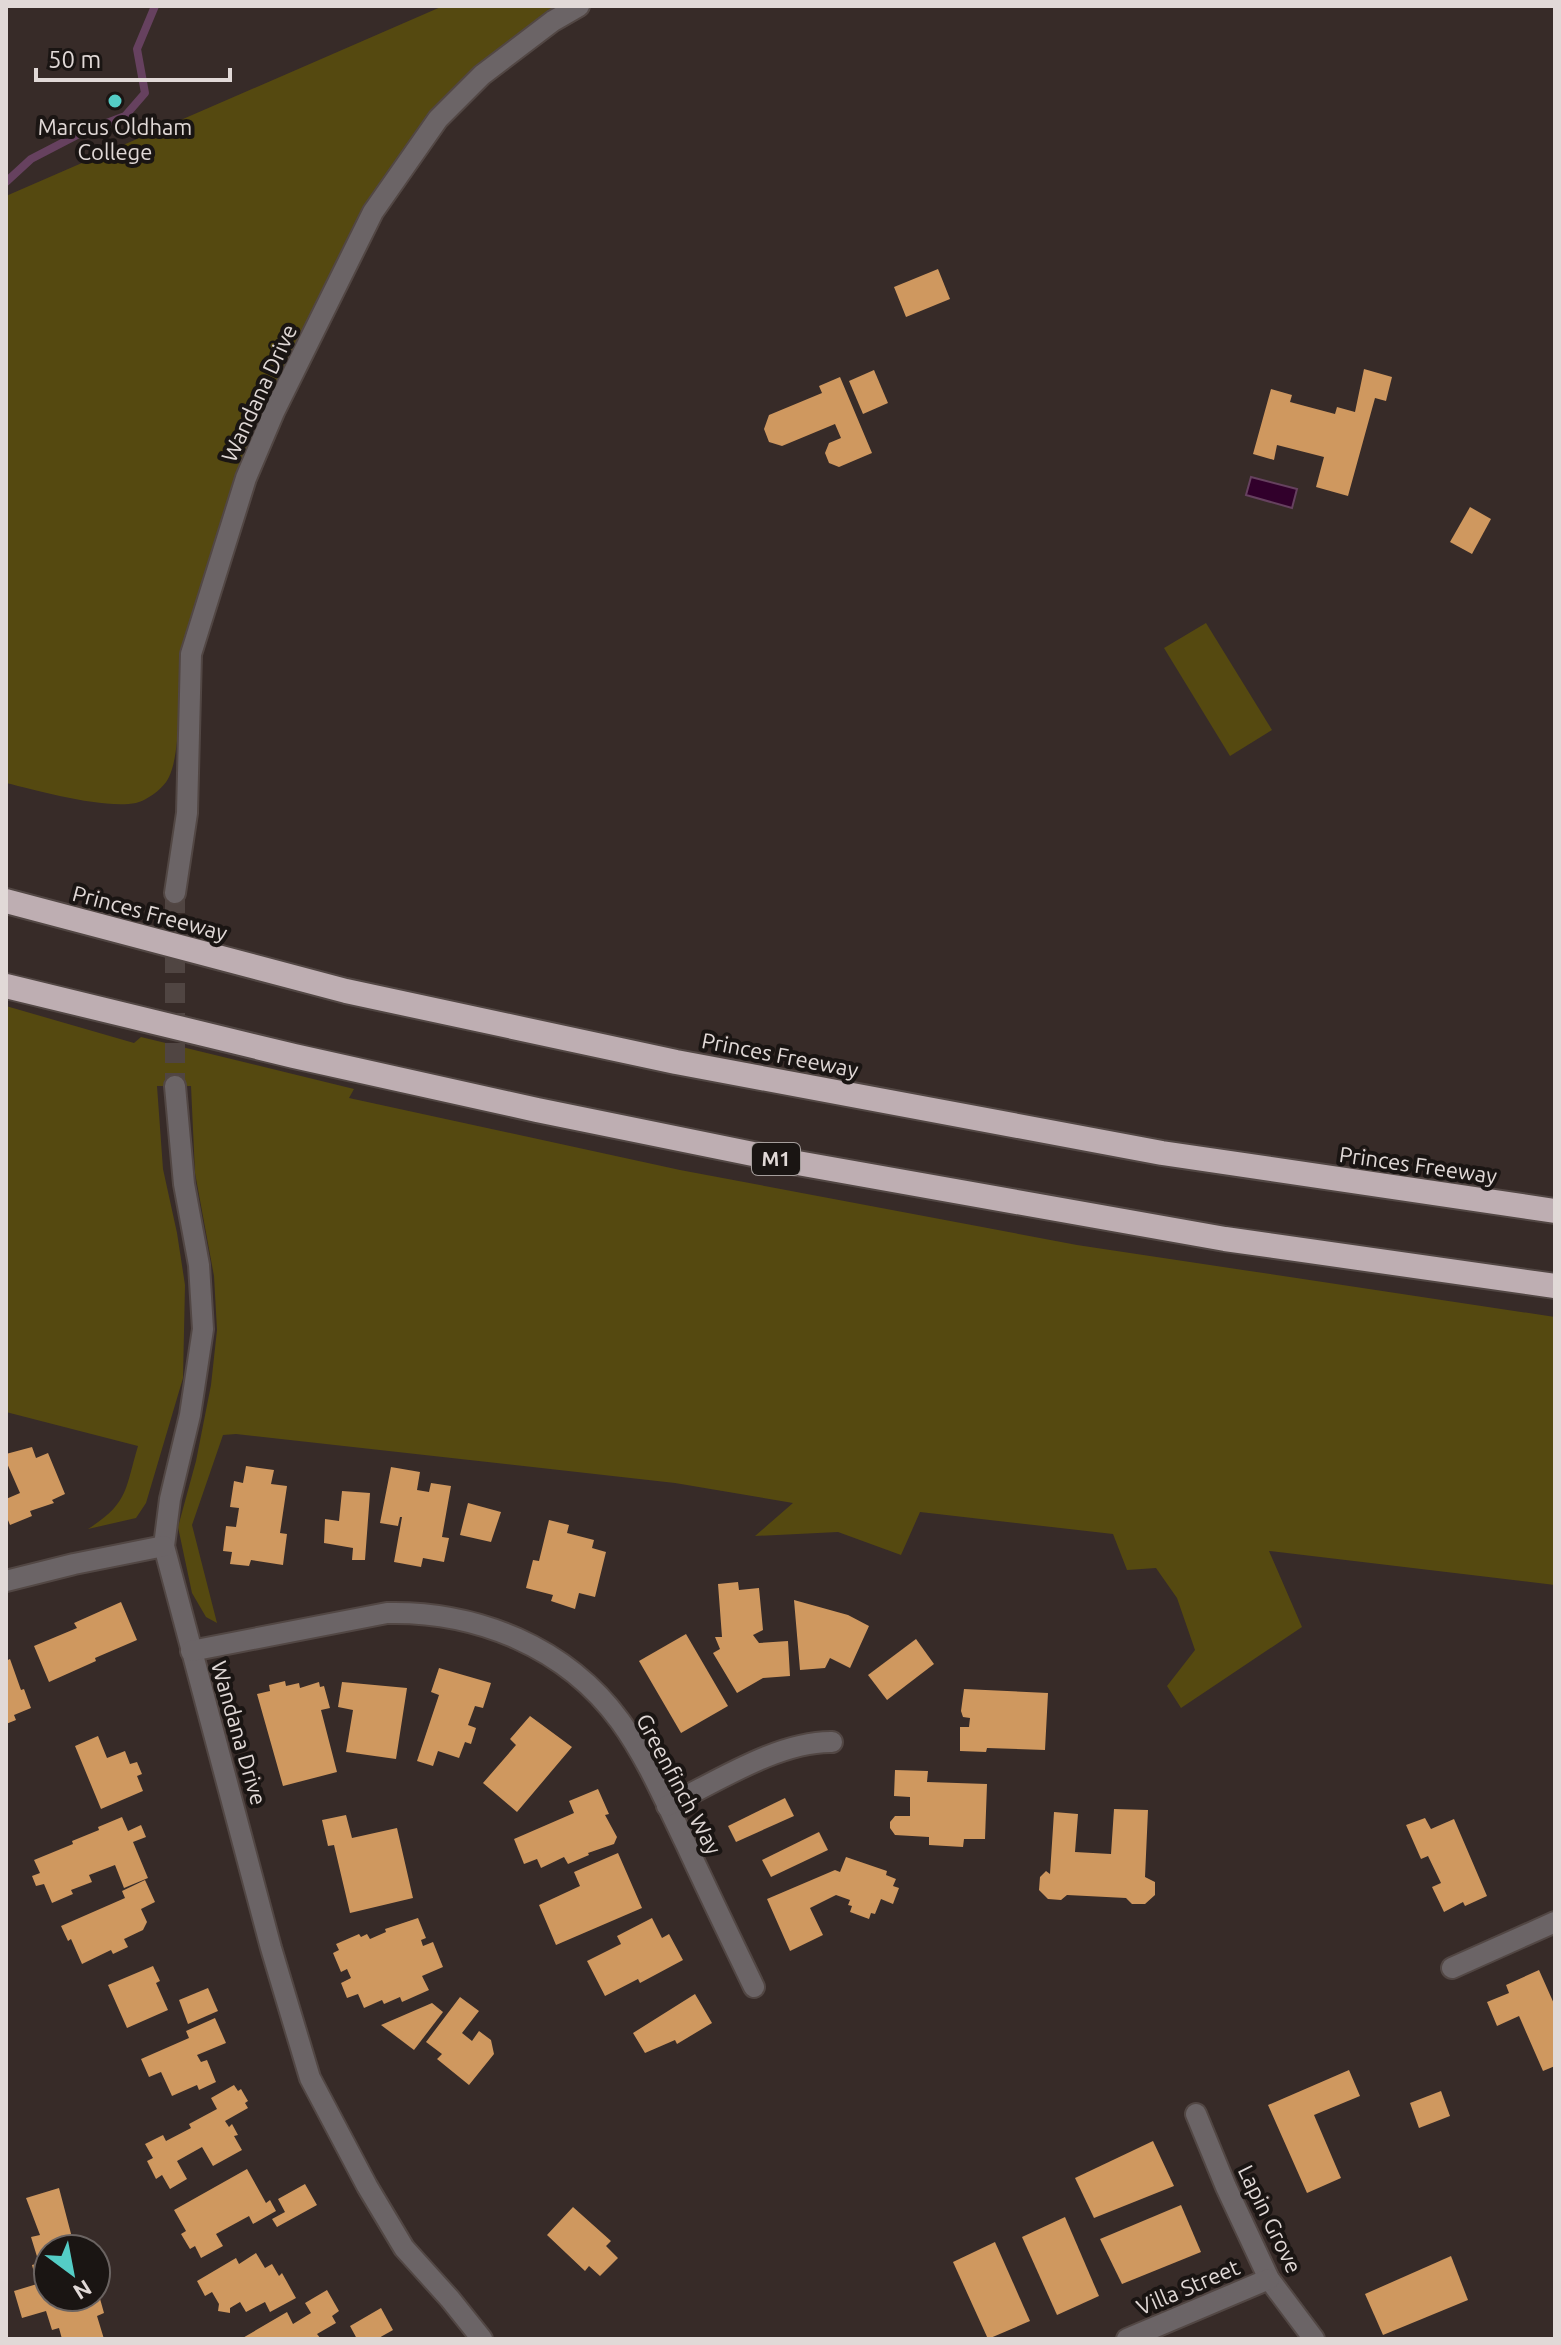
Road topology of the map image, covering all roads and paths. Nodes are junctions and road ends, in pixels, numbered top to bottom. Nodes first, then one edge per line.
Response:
1 (579, 6) edge
2 (175, 893) tunnel mouth
3 (6, 901) edge
4 (6, 986) edge
5 (175, 1086) tunnel mouth
6 (1555, 1211) edge
7 (1555, 1286) edge
8 (164, 1546) junction
9 (6, 1581) edge
10 (191, 1651) junction
11 (832, 1742) dead end
12 (667, 1806) junction
13 (1555, 1922) edge
14 (1452, 1968) dead end
15 (754, 1987) dead end
16 (1196, 2114) dead end
17 (1269, 2279) junction
18 (482, 2339) edge
19 (1127, 2339) edge
20 (1314, 2339) edge

1 - 2 street, Wandana Drive
3 - 6 highway, Princes Freeway
4 - 7 highway, M1
5 - 8 street, Wandana Drive
8 - 9 street
8 - 10 street, Wandana Drive
10 - 12 street, Greenfinch Way
10 - 18 street, Wandana Drive
11 - 12 street
12 - 15 street, Greenfinch Way
13 - 14 street
16 - 17 street, Lapin Grove
17 - 19 street, Villa Street
17 - 20 street, Lapin Grove

